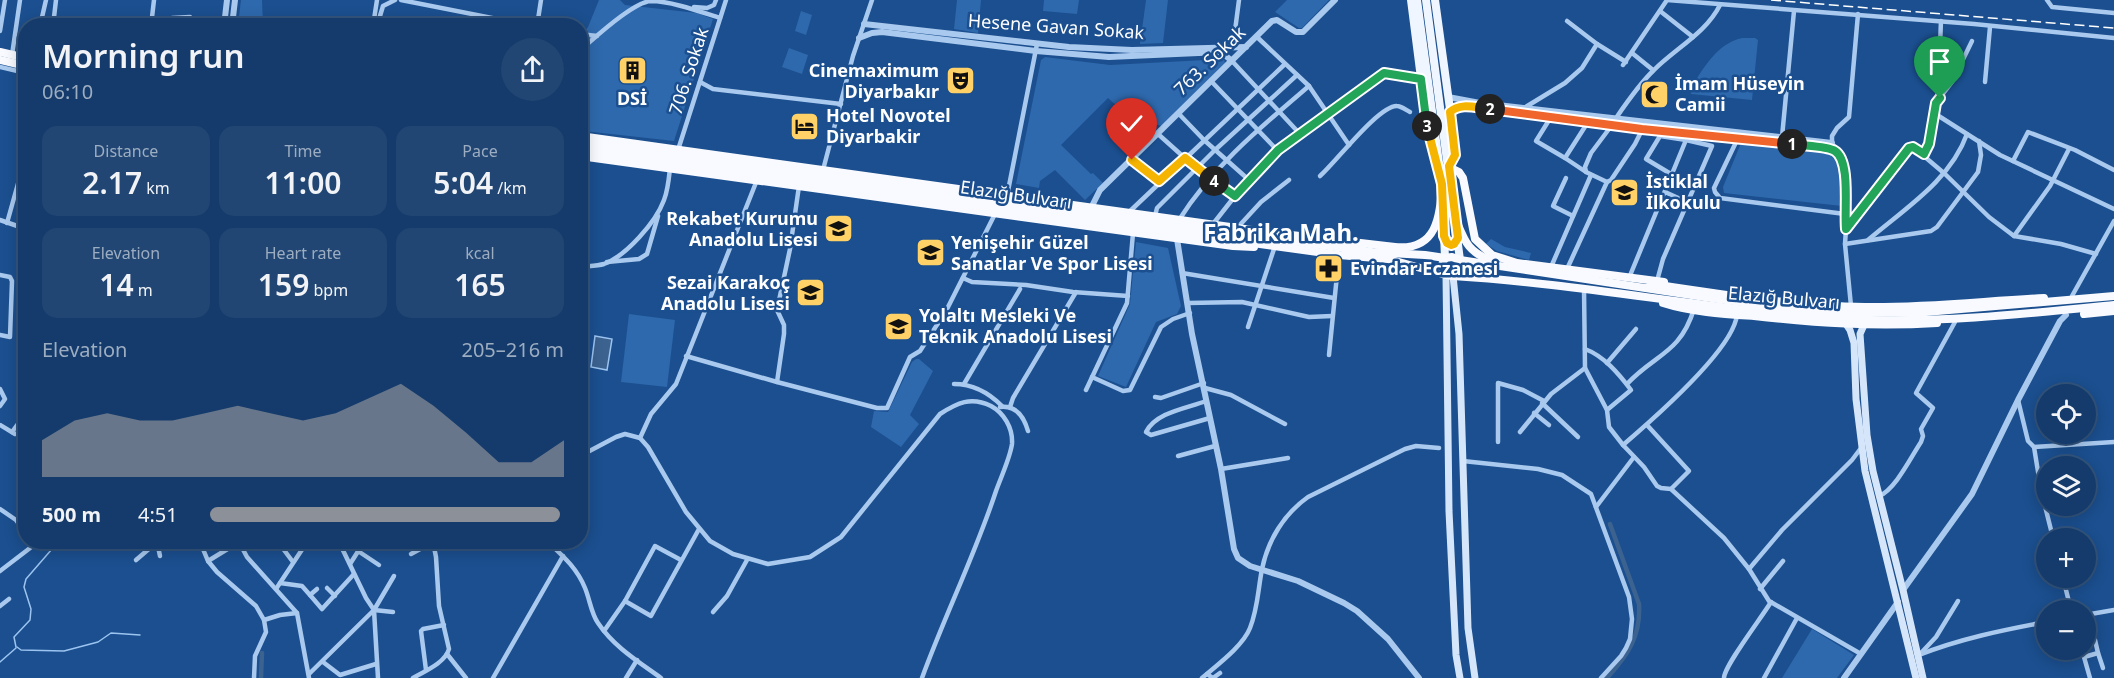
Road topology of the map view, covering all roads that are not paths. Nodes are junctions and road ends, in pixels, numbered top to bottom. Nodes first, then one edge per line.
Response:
1 (5, 0) edge
2 (20, 0) edge
3 (46, 0) edge
4 (56, 0) edge
5 (154, 0) edge
6 (227, 0) edge
7 (234, 0) edge
8 (377, 0) edge
9 (395, 0) edge
10 (401, 0) edge
11 (541, 0) edge
12 (716, 0) edge
13 (726, 0) edge
14 (872, 0) edge
15 (1239, 0) edge
16 (1335, 0) edge
17 (1411, 0) edge
18 (1417, 0) edge
19 (1426, 0) edge
20 (1435, 0) edge
21 (1667, 0) edge
22 (2047, 0) edge
23 (1720, 5) junction
24 (686, 7) junction
25 (1660, 11) junction
26 (1794, 11) junction
27 (2114, 13) edge
28 (1858, 14) junction
29 (190, 17) dead end
30 (42, 18) edge
31 (54, 18) edge
32 (152, 18) edge
33 (172, 18) edge
34 (225, 18) edge
35 (233, 18) edge
36 (376, 18) edge
37 (378, 18) edge
38 (494, 18) edge
39 (537, 18) edge
40 (720, 18) junction
41 (1567, 21) dead end
42 (1941, 21) junction
43 (864, 24) junction
44 (1990, 27) junction
45 (0, 31) edge
46 (588, 35) edge
47 (597, 36) junction
48 (1257, 37) junction
49 (1693, 37) junction
50 (859, 38) junction
51 (2114, 38) edge
52 (1972, 41) dead end
53 (588, 44) edge
54 (1597, 44) junction
55 (1233, 46) junction
56 (1036, 47) junction
57 (1246, 47) junction
58 (0, 52) edge
59 (1632, 53) junction
60 (12, 55) junction
61 (18, 56) edge
62 (0, 60) edge
63 (1232, 61) junction
64 (18, 64) edge
65 (1285, 64) junction
66 (0, 67) edge
67 (1653, 70) junction
68 (18, 71) edge
69 (1298, 75) junction
70 (1421, 79) junction
71 (1211, 81) junction
72 (700, 82) junction
73 (1984, 82) dead end
74 (1309, 86) junction
75 (1259, 88) junction
76 (1448, 97) junction
77 (1269, 101) junction
78 (1936, 103) junction
79 (840, 104) junction
80 (1524, 108) junction
81 (1238, 109) junction
82 (1279, 112) junction
83 (1410, 112) dead end
84 (1450, 112) junction
85 (1934, 113) junction
86 (1179, 114) junction
87 (1328, 115) junction
88 (1551, 117) junction
89 (1616, 118) junction
90 (1248, 119) junction
91 (1646, 120) junction
92 (1588, 122) junction
93 (1612, 125) junction
94 (1258, 129) junction
95 (1642, 129) junction
96 (1158, 134) junction
97 (1300, 134) junction
98 (1967, 134) junction
99 (588, 137) edge
100 (1782, 137) junction
101 (1738, 138) junction
102 (1204, 140) junction
103 (1686, 140) junction
104 (1979, 141) junction
105 (588, 144) edge
106 (1349, 145) junction
107 (1833, 147) junction
108 (2069, 148) junction
109 (588, 150) edge
110 (678, 150) junction
111 (1215, 150) junction
112 (1278, 150) junction
113 (1924, 154) junction
114 (588, 157) edge
115 (1185, 158) junction
116 (1565, 158) junction
117 (1132, 160) junction
118 (1227, 160) junction
119 (2013, 161) junction
120 (1449, 166) junction
121 (670, 168) junction
122 (1196, 168) junction
123 (823, 170) junction
124 (2114, 170) edge
125 (1589, 173) junction
126 (1671, 174) junction
127 (1945, 174) junction
128 (1320, 176) dead end
129 (1210, 178) junction
130 (1566, 178) dead end
131 (757, 180) junction
132 (1249, 180) junction
133 (1289, 180) dead end
134 (2053, 180) junction
135 (1159, 181) junction
136 (1607, 182) junction
137 (18, 184) edge
138 (1442, 184) junction
139 (798, 186) junction
140 (1665, 192) junction
141 (1963, 193) junction
142 (1007, 196) junction
143 (1235, 196) junction
144 (1687, 202) junction
145 (1091, 208) junction
146 (2114, 209) edge
147 (660, 211) junction
148 (1127, 213) junction
149 (995, 214) junction
150 (1845, 214) junction
151 (1155, 216) junction
152 (1573, 216) junction
153 (0, 220) edge
154 (1179, 220) junction
155 (1456, 220) junction
156 (2114, 221) edge
157 (7, 223) junction
158 (1213, 224) junction
159 (18, 227) edge
160 (1238, 228) junction
161 (1846, 229) junction
162 (1265, 232) junction
163 (1133, 233) junction
164 (1444, 236) junction
165 (2013, 236) junction
166 (1177, 238) junction
167 (1458, 238) junction
168 (1866, 241) junction
169 (1311, 243) junction
170 (1845, 243) junction
171 (1275, 246) junction
172 (2096, 254) junction
173 (1339, 255) junction
174 (1425, 255) junction
175 (1445, 258) junction
176 (1460, 260) junction
177 (607, 262) junction
178 (588, 266) edge
179 (1422, 267) junction
180 (1551, 267) junction
181 (1510, 268) junction
182 (1566, 270) junction
183 (1182, 273) junction
184 (0, 275) edge
185 (1450, 276) junction
186 (963, 278) junction
187 (1629, 278) junction
188 (1658, 281) junction
189 (1261, 286) junction
190 (1020, 289) dead end
191 (1584, 289) junction
192 (1682, 289) junction
193 (1076, 292) junction
194 (1640, 293) junction
195 (2114, 294) edge
196 (1128, 296) junction
197 (2072, 296) junction
198 (1334, 298) junction
199 (1188, 303) junction
200 (1255, 305) junction
201 (2114, 305) edge
202 (1851, 306) junction
203 (1694, 309) junction
204 (2114, 311) edge
205 (1190, 313) junction
206 (1737, 315) junction
207 (1332, 316) junction
208 (2060, 317) junction
209 (1955, 322) junction
210 (1846, 324) junction
211 (1864, 325) junction
212 (1248, 327) dead end
213 (1636, 329) dead end
214 (0, 334) edge
215 (1585, 349) junction
216 (1329, 355) dead end
217 (686, 356) junction
218 (1607, 363) junction
219 (1585, 368) junction
220 (1092, 377) junction
221 (777, 382) junction
222 (954, 384) dead end
223 (964, 384) junction
224 (1627, 384) junction
225 (1204, 386) junction
226 (0, 389) edge
227 (1086, 390) dead end
228 (1155, 397) dead end
229 (2018, 400) junction
230 (1206, 401) junction
231 (1543, 402) junction
232 (0, 406) edge
233 (1002, 406) junction
234 (1010, 407) junction
235 (996, 410) junction
236 (1608, 410) junction
237 (1534, 413) junction
238 (1210, 418) junction
239 (18, 424) edge
240 (1285, 424) dead end
241 (1647, 424) junction
242 (0, 425) edge
243 (1549, 425) dead end
244 (1028, 431) dead end
245 (12, 432) junction
246 (18, 432) edge
247 (1520, 432) dead end
248 (1578, 437) dead end
249 (640, 438) junction
250 (1498, 442) dead end
251 (2114, 442) edge
252 (1623, 445) junction
253 (1215, 446) junction
254 (2034, 447) junction
255 (1439, 448) dead end
256 (1861, 448) junction
257 (588, 452) edge
258 (1178, 456) dead end
259 (1634, 457) junction
260 (1288, 458) dead end
261 (1463, 461) junction
262 (1221, 470) junction
263 (1671, 489) junction
264 (1879, 496) junction
265 (1449, 502) junction
266 (1464, 503) junction
267 (1596, 507) junction
268 (0, 509) edge
269 (18, 523) edge
270 (2050, 528) edge
271 (699, 529) junction
272 (29, 549) edge
273 (149, 549) edge
274 (158, 549) edge
275 (203, 549) edge
276 (228, 549) edge
277 (243, 549) edge
278 (283, 549) edge
279 (302, 549) edge
280 (342, 549) edge
281 (420, 549) edge
282 (434, 549) edge
283 (556, 549) edge
284 (358, 551) joint
285 (411, 554) dead end
286 (160, 556) dead end
287 (563, 556) junction
288 (136, 560) dead end
289 (681, 560) junction
290 (747, 560) junction
291 (208, 561) junction
292 (1783, 561) dead end
293 (293, 562) junction
294 (350, 564) junction
295 (379, 565) dead end
296 (1749, 569) junction
297 (1262, 570) junction
298 (0, 571) edge
299 (354, 574) junction
300 (394, 576) dead end
301 (280, 583) junction
302 (327, 588) dead end
303 (317, 589) dead end
304 (1760, 589) junction
305 (276, 590) junction
306 (1903, 590) junction
307 (310, 595) junction
308 (335, 596) junction
309 (9, 599) dead end
310 (625, 601) junction
311 (1958, 601) dead end
312 (1771, 602) junction
313 (1898, 602) junction
314 (0, 606) edge
315 (374, 610) junction
316 (2114, 610) edge
317 (393, 612) dead end
318 (713, 612) dead end
319 (2096, 613) edge
320 (297, 614) junction
321 (1797, 618) junction
322 (264, 620) junction
323 (2036, 624) edge
324 (444, 625) junction
325 (604, 631) junction
326 (2096, 644) edge
327 (2098, 652) joint
328 (447, 654) junction
329 (1861, 654) junction
330 (1919, 655) junction
331 (637, 660) junction
332 (2085, 660) edge
333 (323, 662) junction
334 (376, 664) junction
335 (2103, 668) dead end
336 (426, 670) junction
337 (1220, 674) dead end
338 (309, 676) edge
339 (420, 676) edge
340 (1204, 676) edge
341 (341, 677) edge
342 (254, 678) edge
343 (378, 678) edge
344 (413, 678) edge
345 (466, 678) edge
346 (493, 678) edge
347 (626, 678) edge
348 (661, 678) edge
349 (922, 678) edge
350 (1419, 678) edge
351 (1460, 678) edge
352 (1475, 678) edge
353 (1601, 678) edge
354 (1724, 678) edge
355 (1764, 678) edge
356 (1844, 678) edge
357 (1916, 678) edge
358 (1923, 678) edge
359 (2090, 678) edge

1 - 45 street
2 - 60 street
3 - 30 street
4 - 31 street
5 - 32 street
6 - 34 street
7 - 35 street
8 - 36 street
9 - 37 street
10 - 38 street
11 - 39 street
12 - 24 street
13 - 40 street, 706. Sokak
14 - 43 street
15 - 55 street
16 - 48 street, 763. Sokak
17 - 70 main road
18 - 138 main road
19 - 120 main road
20 - 76 main road
21 - 23 street
21 - 25 street
22 - 27 street
23 - 26 street
23 - 49 street
24 - 40 street
24 - 47 street
25 - 49 street
25 - 59 street
26 - 28 street
26 - 100 street
28 - 42 street
28 - 107 street
29 - 33 street
40 - 72 street, 706. Sokak
41 - 54 street
42 - 44 street
42 - 78 street
43 - 50 street
43 - 56 street, Hesene Gavan Sokak
44 - 51 street
44 - 73 street
46 - 47 street
47 - 53 street
48 - 57 street, 763. Sokak
48 - 65 street
49 - 67 street
50 - 56 street
50 - 79 street
52 - 78 street
54 - 59 street
54 - 80 street
55 - 56 street, Hesene Gavan Sokak
55 - 57 street, Hesene Gavan Sokak
56 - 63 street
56 - 142 street
57 - 63 street, 763. Sokak
58 - 60 highway
59 - 67 street
60 - 61 highway
62 - 64 highway
63 - 71 street, 763. Sokak
63 - 75 street
65 - 69 street
65 - 75 street
66 - 68 street
67 - 89 street
69 - 74 street
69 - 77 street
70 - 87 street
70 - 138 main road
71 - 81 street
71 - 86 street, 763. Sokak
72 - 79 street
72 - 110 street, 706. Sokak
74 - 82 street
74 - 87 street
75 - 77 street
75 - 81 street
76 - 80 street
76 - 84 main road
77 - 82 street
77 - 90 street
78 - 85 street
79 - 123 street
80 - 89 street
81 - 90 street
81 - 102 street
82 - 94 street
82 - 97 street
83 - 106 street
84 - 88 street
84 - 120 main road
85 - 98 street
85 - 113 street
86 - 96 street, 763. Sokak
86 - 102 street
87 - 97 street
87 - 106 street
88 - 92 street
88 - 116 street
89 - 91 street
90 - 94 street
90 - 111 street
91 - 95 street
91 - 100 street
92 - 93 street
92 - 116 street
93 - 95 street
93 - 125 street
94 - 112 street
94 - 118 street
95 - 101 street
95 - 136 street
96 - 115 street
96 - 117 street, 763. Sokak
97 - 112 street
98 - 104 street
98 - 127 street
99 - 110 highway
100 - 107 street
101 - 107 street
101 - 150 street
102 - 111 street
102 - 115 street
103 - 126 street
103 - 126 street
103 - 144 street
104 - 119 street
104 - 141 street
105 - 169 highway, Elazığ Bulvarı
106 - 128 street
107 - 150 street
108 - 119 street
108 - 124 street
108 - 134 street
109 - 171 highway, Elazığ Bulvarı
110 - 123 highway
111 - 118 street
111 - 122 street
112 - 132 street
113 - 127 street
113 - 161 street
114 - 121 highway
115 - 122 street
115 - 135 street
116 - 125 street
117 - 135 street
117 - 145 street, 763. Sokak
118 - 129 street
118 - 132 street
119 - 134 street
120 - 155 main road
120 - 180 highway
121 - 131 highway
121 - 147 street
122 - 129 street
122 - 151 street
123 - 142 highway
125 - 136 street
125 - 152 street
126 - 140 street
127 - 141 street
127 - 168 street
129 - 143 street
129 - 154 street
130 - 152 street
131 - 139 highway
131 - 217 street
132 - 143 street
133 - 160 street
134 - 146 street
134 - 165 street
135 - 148 street
136 - 182 street
137 - 157 street
138 - 162 highway
138 - 164 main road
139 - 149 highway
139 - 221 street
140 - 144 street
140 - 187 street
141 - 165 street
141 - 168 street
142 - 145 highway
143 - 158 street
144 - 188 street
145 - 148 highway
147 - 177 street
147 - 177 street
148 - 151 highway
149 - 163 highway
149 - 186 street
150 - 161 street
151 - 154 highway
152 - 180 street
153 - 157 street
154 - 158 highway
155 - 167 main road
155 - 181 highway
156 - 172 street
157 - 159 street
158 - 160 highway
160 - 162 highway
161 - 170 street
162 - 169 highway
163 - 166 highway
163 - 196 street
164 - 167 main road
164 - 175 main road
165 - 172 street
166 - 171 highway
166 - 183 street
167 - 176 main road
168 - 170 street
169 - 174 highway, Elazığ Bulvarı
170 - 202 street
171 - 173 highway, Elazığ Bulvarı
171 - 189 street
172 - 197 street
173 - 179 highway, Elazığ Bulvarı
173 - 198 street
174 - 175 highway, Elazığ Bulvarı
174 - 179 highway
175 - 176 highway
175 - 185 highway
176 - 181 highway, Elazığ Bulvarı
176 - 185 highway
177 - 178 street
179 - 185 highway, Elazığ Bulvarı
180 - 182 highway
181 - 194 highway, Elazığ Bulvarı
182 - 187 highway
183 - 189 street
183 - 199 street
184 - 214 street
185 - 191 highway, Elazığ Bulvarı
185 - 261 main road
185 - 265 main road
186 - 193 street
186 - 221 street
187 - 188 highway
188 - 192 highway
189 - 198 street
189 - 200 street
190 - 223 street
191 - 194 highway, Elazığ Bulvarı
191 - 215 street
192 - 194 highway
192 - 202 highway
193 - 196 street
193 - 234 street
194 - 195 highway, Elazığ Bulvarı
194 - 201 highway, Elazığ Bulvarı
194 - 203 highway
195 - 197 highway
196 - 220 street
197 - 202 highway
198 - 207 street
199 - 200 street
199 - 205 street
200 - 207 street
200 - 212 street
203 - 206 highway
203 - 224 street
204 - 208 highway
205 - 220 street
205 - 225 street
206 - 210 highway
206 - 241 street
207 - 216 street
208 - 209 highway
208 - 229 street
209 - 211 highway
209 - 264 street
210 - 211 highway
210 - 256 main road
211 - 264 main road
213 - 218 street
215 - 218 street
215 - 219 street
217 - 221 street
217 - 249 street
218 - 224 street
219 - 231 street
219 - 236 street
220 - 227 street
222 - 223 street
223 - 233 street
224 - 236 street
225 - 228 street
225 - 230 street
225 - 240 street
226 - 232 street
229 - 254 street
229 - 306 street
230 - 238 street
230 - 238 street
231 - 237 street
231 - 248 street
231 - 250 street
233 - 234 street
233 - 235 street
234 - 244 street
235 - 290 street
235 - 349 street
236 - 252 street
237 - 243 street
237 - 247 street
238 - 253 street
239 - 245 street
241 - 252 street
241 - 263 street
242 - 245 street
245 - 246 street
249 - 257 street
249 - 271 street
251 - 254 street
252 - 259 street
253 - 258 street
253 - 262 street
254 - 270 street
255 - 297 street
256 - 296 street
256 - 313 main road
259 - 263 street
259 - 267 street
260 - 262 street
261 - 266 main road
261 - 267 street
262 - 297 street
263 - 296 street
264 - 306 main road
265 - 266 main road
265 - 351 main road
266 - 352 main road
267 - 353 street
268 - 269 street
271 - 289 street
271 - 290 street
272 - 298 street
273 - 288 street
274 - 286 street
275 - 291 street
276 - 291 street
277 - 305 street
278 - 293 street
279 - 293 street
280 - 294 street
281 - 285 street
282 - 324 street
283 - 287 street
284 - 294 street
284 - 295 street
287 - 325 street
287 - 346 street
289 - 310 street
289 - 310 street
290 - 318 street
291 - 322 street
292 - 304 street
293 - 301 street
294 - 299 street
296 - 304 street
297 - 340 street
297 - 350 street
299 - 308 street
299 - 315 street
300 - 315 street
301 - 305 street
301 - 307 street
302 - 308 street
303 - 307 street
304 - 312 street
305 - 320 street
306 - 330 main road
307 - 308 street
309 - 314 street
310 - 325 street
311 - 330 street
312 - 321 street
312 - 354 street
313 - 329 street
313 - 357 main road
315 - 317 street
315 - 333 street
315 - 334 street
316 - 319 street
320 - 322 street
320 - 338 street
321 - 329 street
321 - 355 street
322 - 342 street
323 - 330 street
324 - 328 street
324 - 336 street
325 - 331 street
326 - 327 street
327 - 335 street
328 - 336 street
328 - 345 street
329 - 356 street
330 - 358 main road
331 - 347 street
331 - 348 street
332 - 359 street
333 - 338 street
333 - 341 street
334 - 341 street
334 - 343 street
336 - 339 street
337 - 340 street
339 - 344 street

